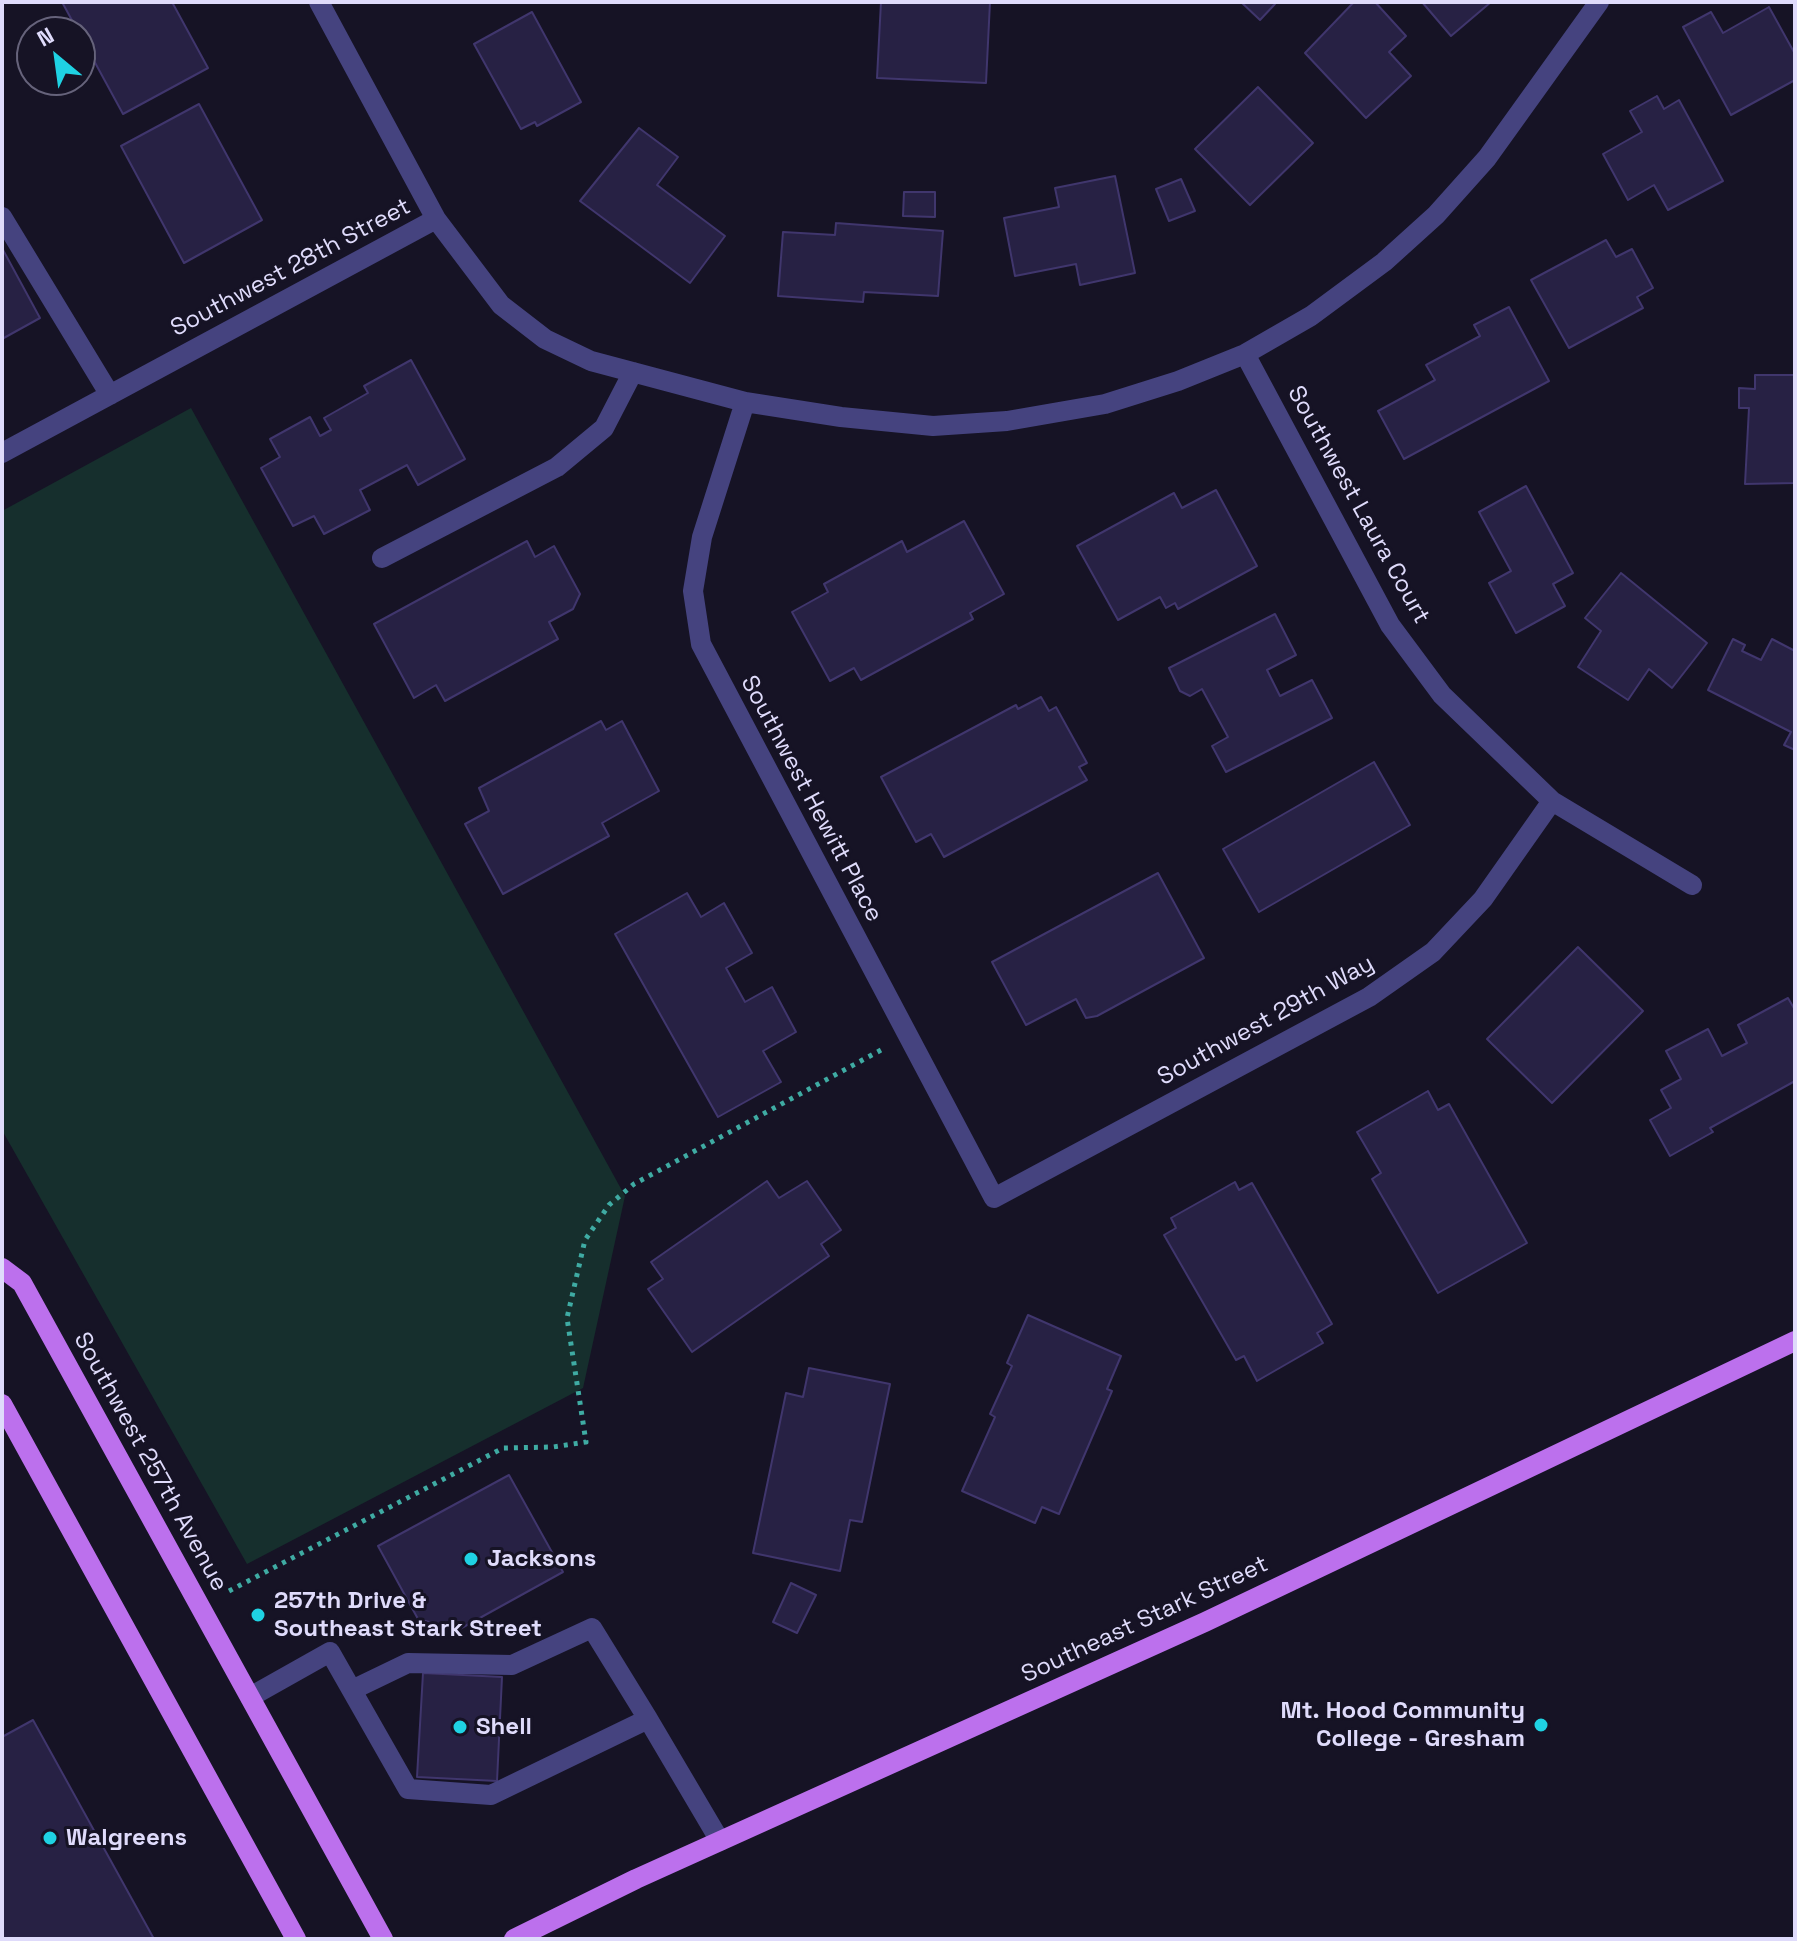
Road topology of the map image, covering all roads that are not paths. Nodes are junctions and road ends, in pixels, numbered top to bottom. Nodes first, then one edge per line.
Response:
1 (319, 2) edge
2 (1599, 2) edge
3 (2, 217) edge
4 (436, 219) junction
5 (1245, 354) junction
6 (633, 372) junction
7 (110, 395) junction
8 (745, 402) junction
9 (2, 453) edge
10 (382, 558) dead end
11 (1552, 801) junction
12 (1692, 885) dead end
13 (994, 1198) joint
14 (2, 1268) edge
15 (1795, 1341) edge
16 (2, 1404) edge
17 (352, 1690) junction
18 (250, 1697) junction
19 (648, 1719) junction
20 (720, 1841) junction
21 (296, 1939) edge
22 (383, 1939) edge
23 (514, 1939) edge

1 - 4 street
2 - 5 street, Southwest 28th Street
3 - 7 street
4 - 6 street, Southwest 28th Street
4 - 7 street, Southwest 28th Street
5 - 8 street, Southwest 28th Street
5 - 11 street, Southwest Laura Court
6 - 8 street, Southwest 28th Street
6 - 10 street
7 - 9 street, Southwest 28th Street
8 - 13 street, Southwest Hewitt Place
11 - 12 street, Southwest Laura Court
11 - 13 street, Southwest 29th Way
14 - 18 main road, Southwest 257th Avenue
15 - 20 main road, Southeast Stark Street
16 - 21 main road
17 - 18 street
17 - 19 street
17 - 19 street
18 - 22 main road, Southwest 257th Avenue
19 - 20 street
20 - 23 main road, Southeast Stark Street

